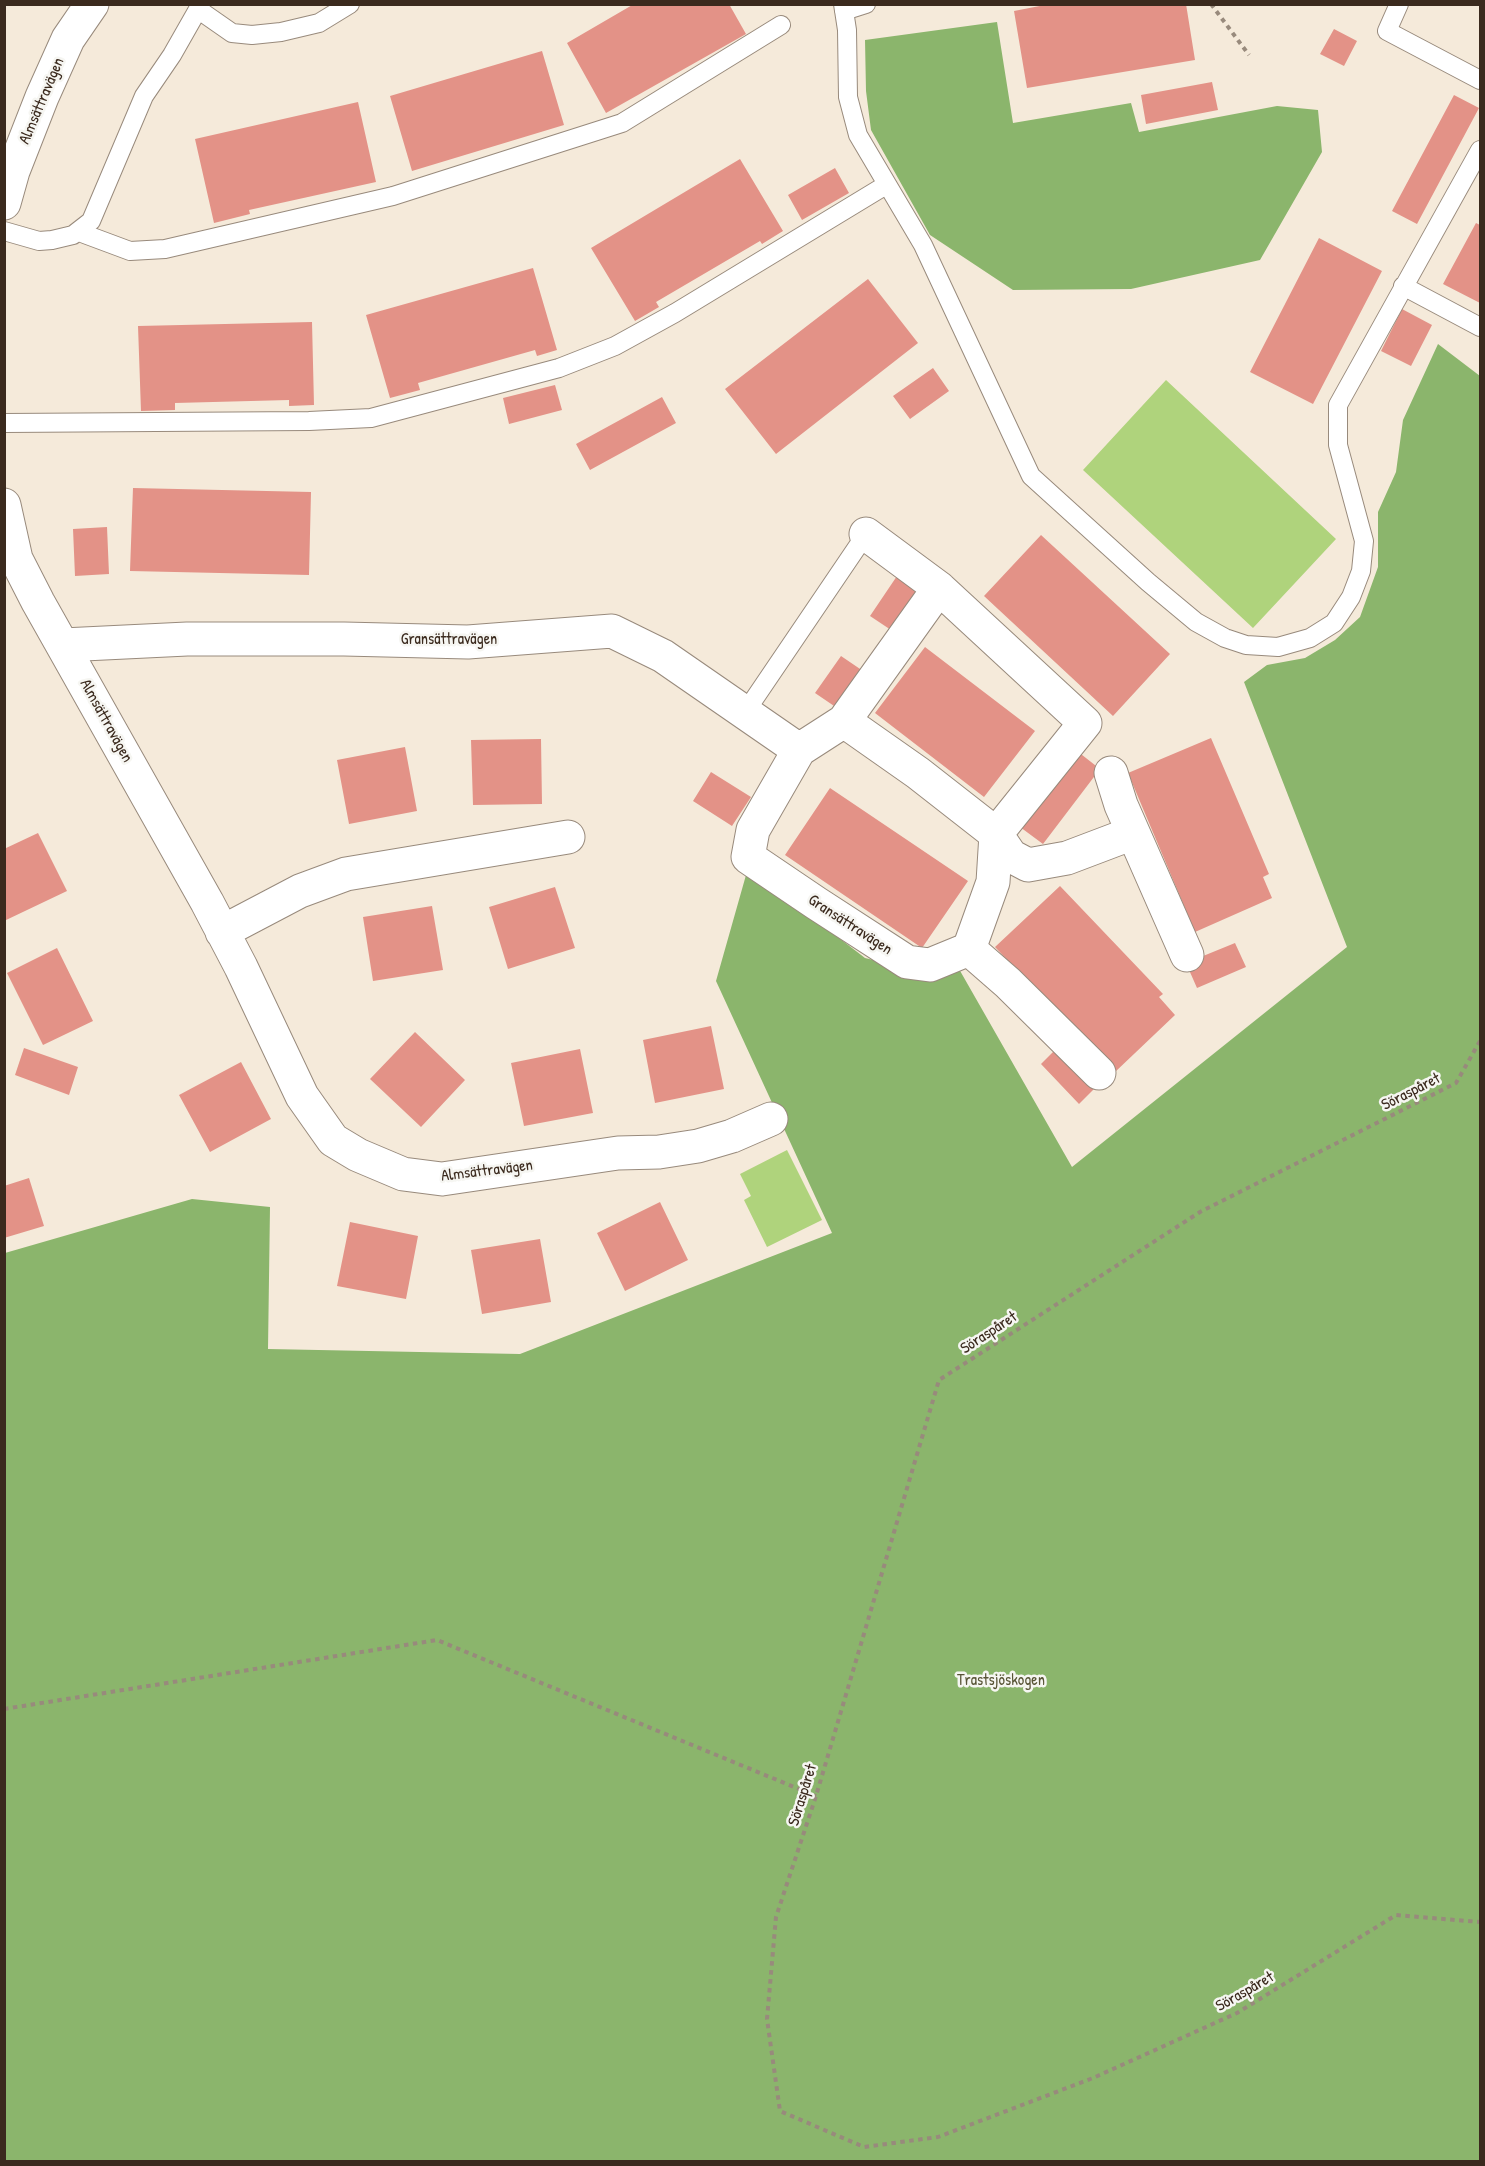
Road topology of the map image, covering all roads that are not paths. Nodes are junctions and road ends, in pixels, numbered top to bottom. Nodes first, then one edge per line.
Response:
1 (92, 4) edge
2 (350, 4) edge
3 (866, 4) edge
4 (1400, 4) edge
5 (200, 7) edge
6 (843, 8) edge
7 (781, 25) dead end
8 (1480, 80) edge
9 (1480, 150) edge
10 (886, 185) junction
11 (4, 203) edge
12 (4, 231) edge
13 (79, 232) junction
14 (1403, 286) junction
15 (1480, 327) edge
16 (4, 423) edge
17 (4, 505) edge
18 (866, 534) joint
19 (10, 562) edge
20 (939, 588) junction
21 (63, 645) junction
22 (744, 714) junction
23 (844, 721) junction
24 (799, 750) junction
25 (1112, 773) dead end
26 (1133, 833) junction
27 (996, 834) junction
28 (568, 837) dead end
29 (222, 932) junction
30 (969, 949) junction
31 (1187, 955) dead end
32 (1099, 1073) dead end
33 (771, 1119) dead end

1 - 11 street, Almsättravägen
2 - 5 lane
3 - 6 lane
4 - 8 lane
5 - 13 lane
6 - 10 lane
7 - 13 lane
9 - 14 lane
10 - 14 lane
10 - 16 lane
12 - 13 lane
14 - 15 lane
17 - 19 street, Almsättravägen
18 - 20 street
18 - 22 lane
19 - 21 street, Almsättravägen
20 - 23 street, Gransättravägen
20 - 27 street
21 - 22 street, Gransättravägen
21 - 29 street, Almsättravägen
22 - 24 street, Gransättravägen
23 - 24 street, Gransättravägen
23 - 27 street
24 - 30 street, Gransättravägen
25 - 26 street
26 - 27 street
26 - 31 street
27 - 30 street
28 - 29 street
29 - 33 street, Almsättravägen
30 - 32 street

